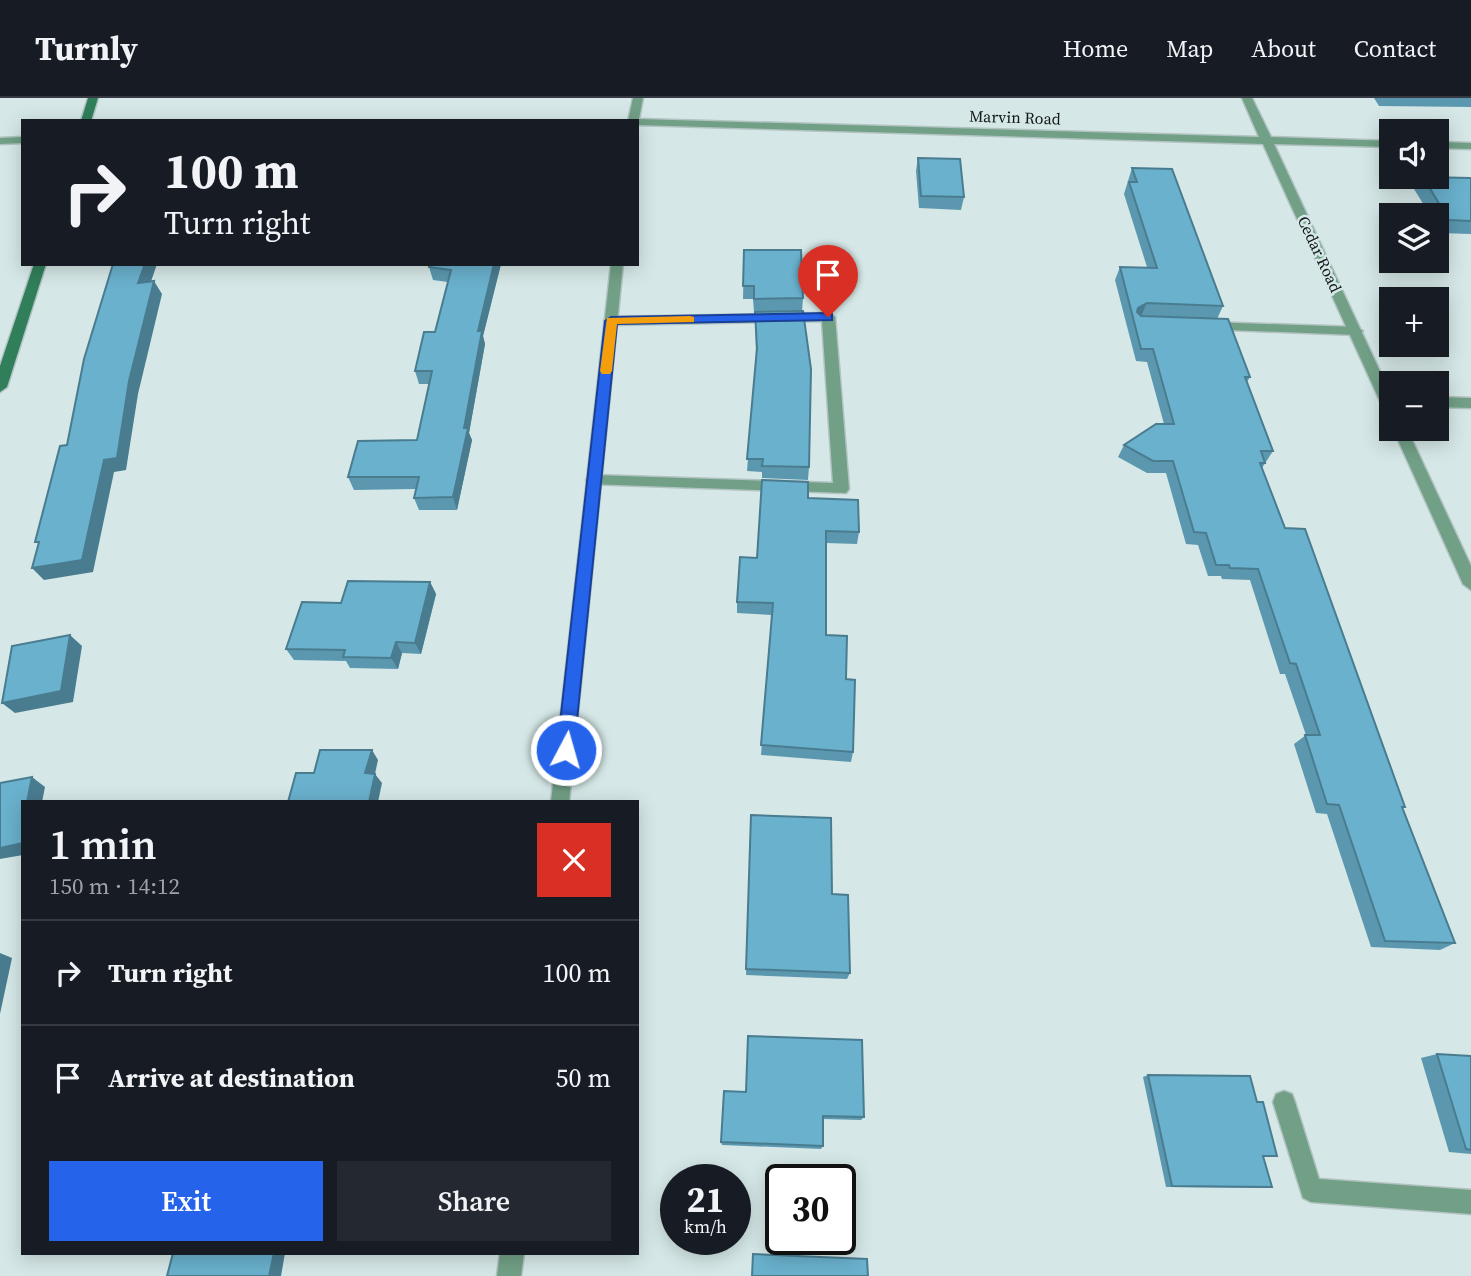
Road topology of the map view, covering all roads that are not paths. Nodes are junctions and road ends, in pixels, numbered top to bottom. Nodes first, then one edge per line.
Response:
1 (93, 98) edge
2 (638, 98) edge
3 (1247, 98) edge
4 (87, 119) edge
5 (635, 119) edge
6 (639, 121) edge
7 (21, 140) edge
8 (1268, 140) junction
9 (0, 141) edge
10 (1379, 144) edge
11 (1449, 145) edge
12 (1471, 146) edge
13 (39, 266) edge
14 (617, 266) edge
15 (611, 321) junction
16 (1194, 325) edge
17 (1356, 331) junction
18 (1379, 380) edge
19 (0, 387) edge
20 (1449, 403) edge
21 (1471, 404) edge
22 (1405, 441) edge
23 (594, 480) junction
24 (1471, 584) edge
25 (560, 800) edge
26 (1284, 1102) dead end
27 (1471, 1202) edge
28 (512, 1255) edge
29 (509, 1276) edge

1 - 4 street
2 - 5 street
3 - 8 street, Cedar Road
6 - 8 street, Marvin Road
7 - 9 street
8 - 10 street, Marvin Road
8 - 17 street, Cedar Road
11 - 12 street
13 - 19 street
14 - 15 street
15 - 23 street
15 - 23 street
16 - 17 street
17 - 18 street, Cedar Road
20 - 21 street
22 - 24 street
23 - 25 street
26 - 27 street
28 - 29 street

